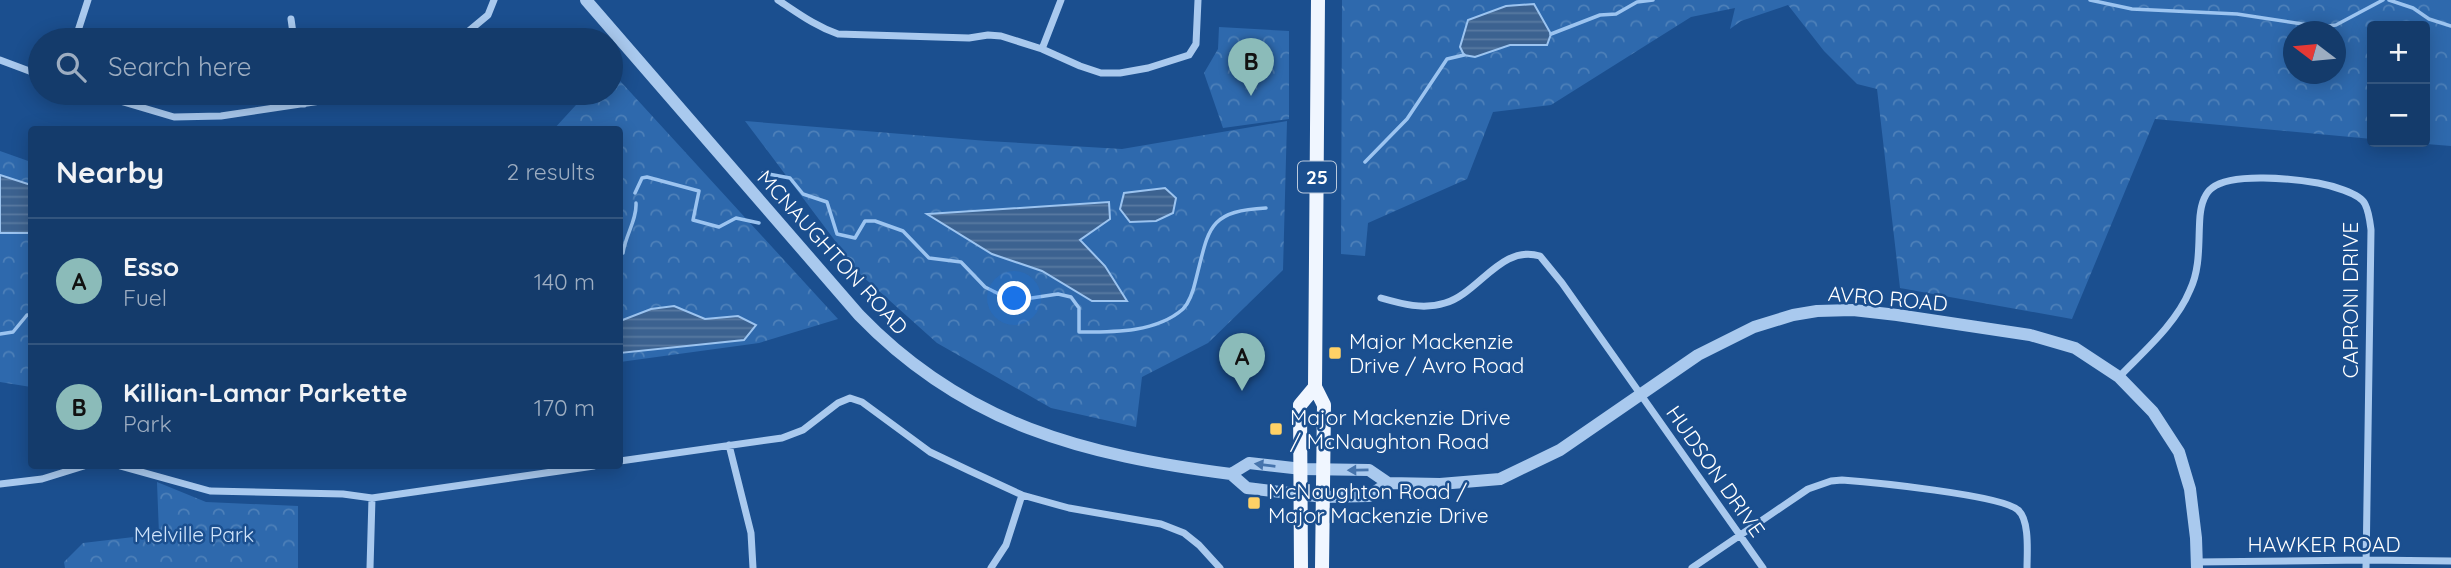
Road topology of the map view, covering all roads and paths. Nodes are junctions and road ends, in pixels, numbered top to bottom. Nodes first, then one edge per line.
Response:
1 (88, 0) edge
2 (494, 0) edge
3 (586, 0) edge
4 (778, 0) edge
5 (1061, 0) edge
6 (1198, 0) edge
7 (1318, 0) edge
8 (291, 19) dead end
9 (79, 28) edge
10 (292, 28) edge
11 (472, 28) edge
12 (610, 28) edge
13 (623, 43) edge
14 (1042, 49) junction
15 (0, 61) edge
16 (28, 71) edge
17 (134, 105) edge
18 (297, 105) edge
19 (1381, 298) dead end
20 (2119, 377) junction
21 (1315, 387) junction
22 (1641, 394) junction
23 (729, 445) junction
24 (623, 461) edge
25 (75, 469) edge
26 (131, 469) edge
27 (573, 469) edge
28 (1302, 469) junction
29 (1323, 470) junction
30 (1231, 474) junction
31 (1388, 483) junction
32 (0, 484) edge
33 (1302, 494) junction
34 (1023, 495) junction
35 (1324, 497) junction
36 (372, 498) junction
37 (1741, 536) junction
38 (2451, 561) edge
39 (2366, 564) edge
40 (2197, 565) edge
41 (370, 568) edge
42 (753, 568) edge
43 (990, 568) edge
44 (1220, 568) edge
45 (1301, 568) edge
46 (1321, 568) edge
47 (1692, 568) edge
48 (1763, 568) edge
49 (2027, 568) edge

1 - 9 street
2 - 11 street
3 - 12 street, MCNAUGHTON ROAD
4 - 14 street
5 - 14 street
6 - 14 street
7 - 21 main road, 25
8 - 10 street
13 - 30 street, MCNAUGHTON ROAD
15 - 16 street
17 - 18 street
19 - 22 street, HUDSON DRIVE
20 - 22 street, AVRO ROAD
20 - 39 street, CAPRONI DRIVE
20 - 40 street, AVRO ROAD
21 - 28 main road, 25
21 - 29 main road, 25
22 - 31 street, AVRO ROAD
22 - 37 street, HUDSON DRIVE
23 - 24 street
23 - 34 street
23 - 42 street
25 - 32 street
26 - 36 street
27 - 36 street
28 - 29 street, MCNAUGHTON ROAD
28 -> 30 street, MCNAUGHTON ROAD
28 - 33 main road, 25
31 -> 29 street, AVRO ROAD
29 - 35 main road, 25
30 - 33 street, MCNAUGHTON ROAD
31 - 35 street, AVRO ROAD
33 - 35 street, MCNAUGHTON ROAD
33 - 45 main road, 25
34 - 43 street
34 - 44 street
35 - 46 main road, 25
36 - 41 street
37 - 47 street
37 - 48 street, HUDSON DRIVE
37 - 49 street
38 - 39 street, HAWKER ROAD
39 - 40 street, HAWKER ROAD

